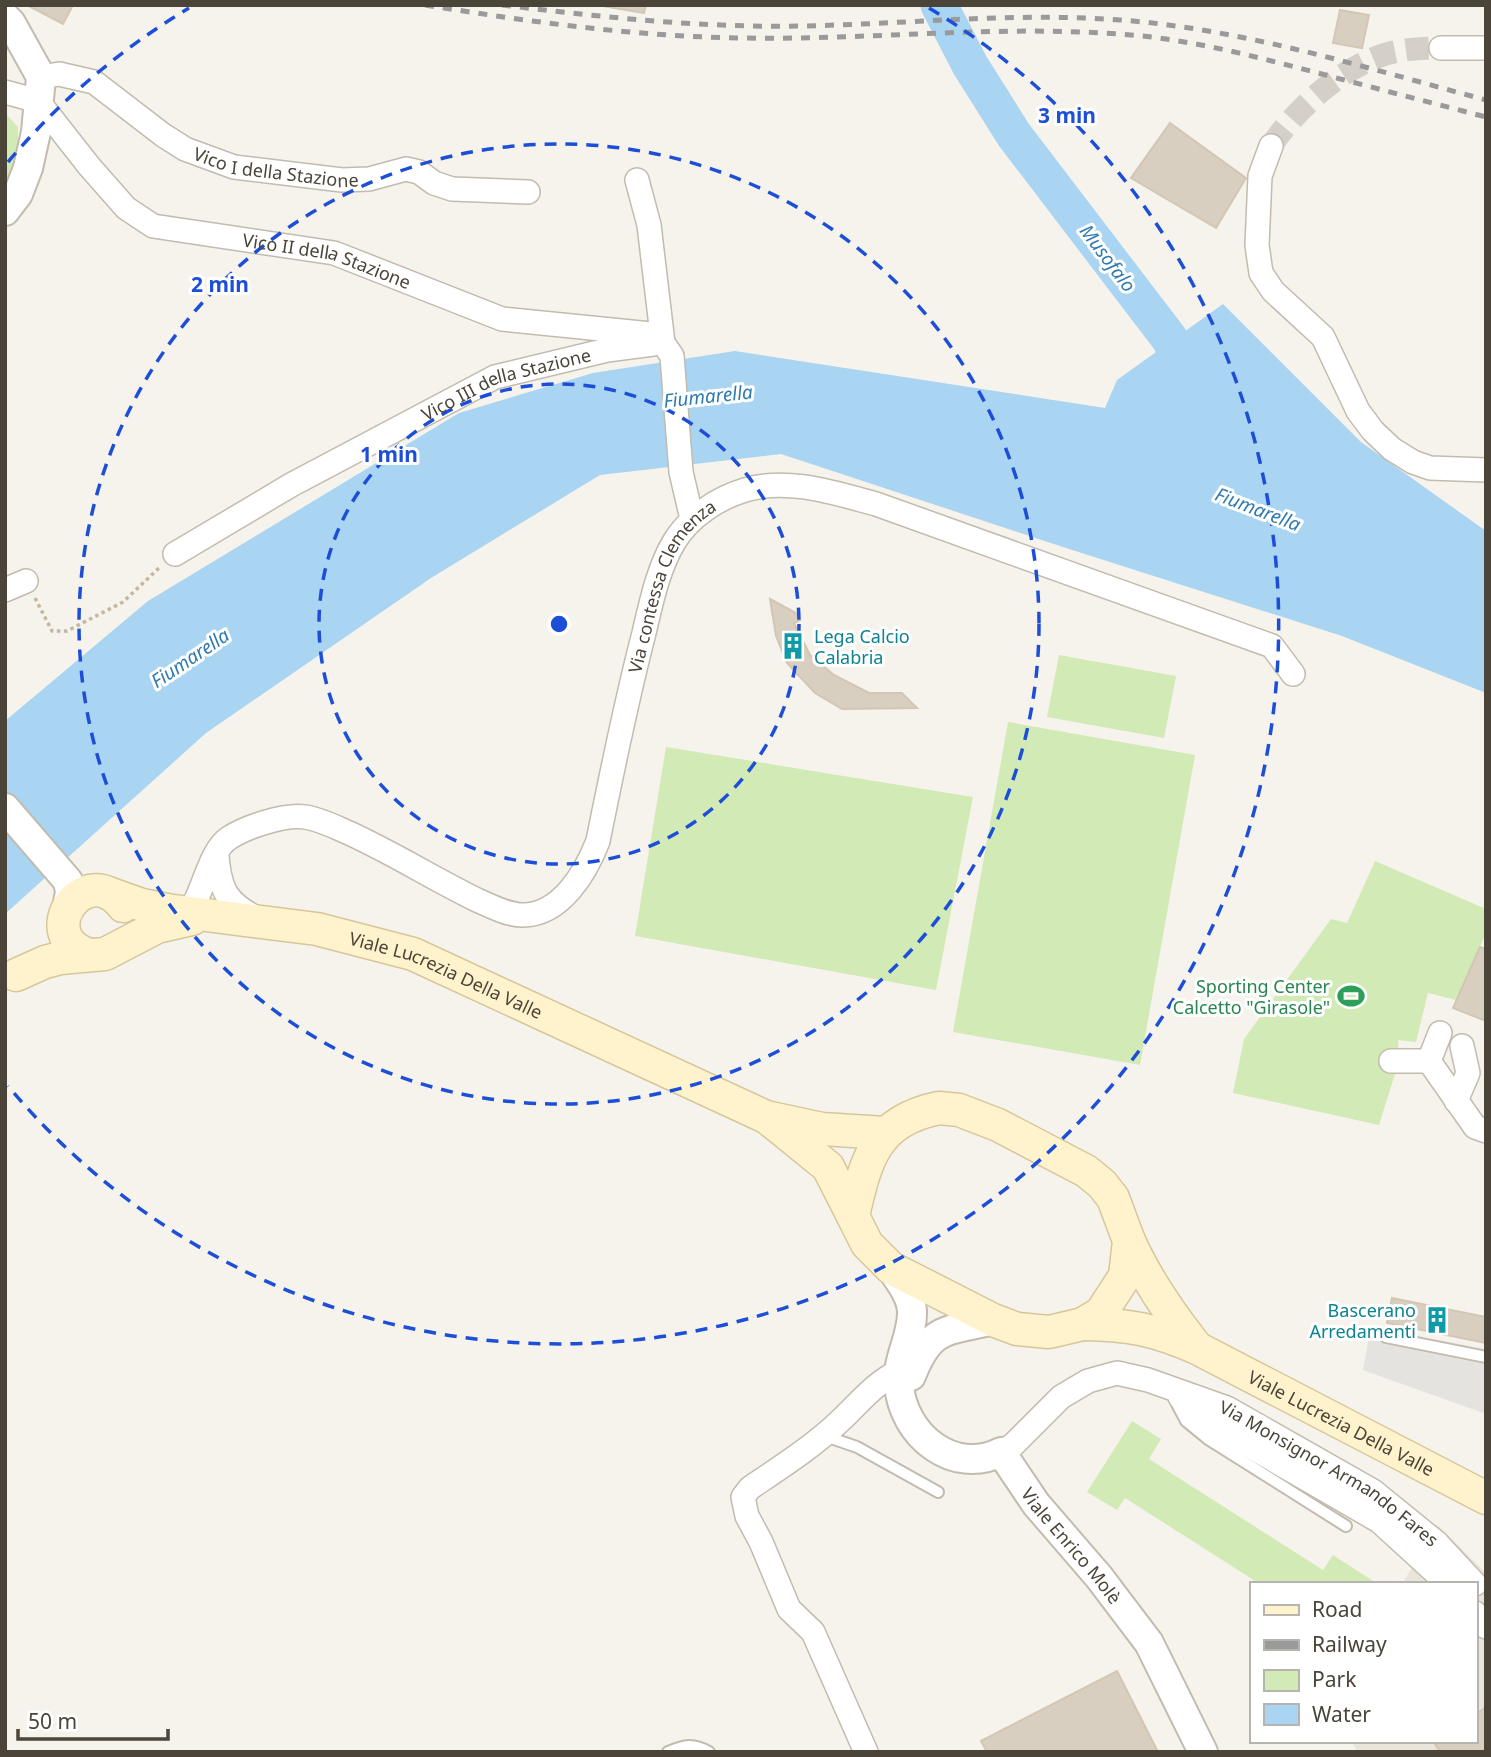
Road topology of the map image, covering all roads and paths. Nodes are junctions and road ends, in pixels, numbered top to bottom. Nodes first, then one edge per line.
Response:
1 (5, 18) edge
2 (1441, 48) tunnel mouth
3 (1486, 48) edge
4 (39, 89) junction
5 (5, 92) edge
6 (1271, 146) tunnel mouth
7 (637, 180) dead end
8 (528, 192) dead end
9 (5, 211) edge
10 (667, 349) junction
11 (1486, 470) edge
12 (692, 520) junction
13 (175, 554) joint
14 (16, 585) edge
15 (1293, 674) dead end
16 (5, 808) edge
17 (217, 853) junction
18 (61, 869) junction
19 (104, 892) junction
20 (66, 911) junction
21 (199, 915) junction
22 (262, 921) junction
23 (104, 951) junction
24 (11, 979) edge
25 (1440, 1033) dead end
26 (1462, 1046) dead end
27 (1391, 1061) dead end
28 (1429, 1061) junction
29 (1456, 1101) junction
30 (766, 1117) junction
31 (1486, 1131) edge
32 (885, 1133) junction
33 (853, 1216) junction
34 (1129, 1241) junction
35 (891, 1268) junction
36 (993, 1320) junction
37 (1083, 1324) junction
38 (1386, 1337) dead end
39 (1197, 1348) junction
40 (1486, 1357) edge
41 (899, 1371) junction
42 (1167, 1386) junction
43 (903, 1402) junction
44 (822, 1436) junction
45 (1001, 1452) junction
46 (938, 1492) dead end
47 (1486, 1498) edge
48 (1346, 1526) dead end
49 (1446, 1582) edge
50 (1473, 1582) edge
51 (668, 1752) edge
52 (709, 1752) edge
53 (866, 1752) edge
54 (1203, 1752) edge

1 - 4 street
2 - 3 street
4 - 5 street, Vico I della Stazione
4 - 8 street, Vico I della Stazione
4 - 9 street
4 - 10 street, Vico II della Stazione
6 - 11 street
7 - 10 street
10 - 12 street
10 - 13 street, Vico III della Stazione
12 - 15 street, Via contessa Clemenza
12 - 17 street, Via contessa Clemenza
13 - 14 path
16 - 18 street
17 - 21 street
17 - 22 street
18 - 19 street
18 - 20 street
19 - 20 main road
19 - 21 main road, Viale Lucrezia Della Valle
19 - 23 main road
20 - 23 main road
20 - 24 main road
21 - 22 main road, Viale Lucrezia Della Valle
21 - 23 main road
22 - 30 main road, Viale Lucrezia Della Valle
23 - 24 main road
25 - 28 street
26 - 29 street
27 - 28 street
28 - 29 street
29 - 31 street
30 - 32 main road, Viale Lucrezia Della Valle
30 - 33 main road, Viale Lucrezia Della Valle
32 - 33 main road, Viale Lucrezia Della Valle
32 - 34 main road, Viale Lucrezia Della Valle
33 - 35 main road, Viale Lucrezia Della Valle
34 - 37 main road, Viale Lucrezia Della Valle
34 - 39 main road, Viale Lucrezia Della Valle
35 - 36 main road, Viale Lucrezia Della Valle
35 - 41 street
36 - 37 main road, Viale Lucrezia Della Valle
36 - 43 street
37 - 39 main road, Viale Lucrezia Della Valle
38 - 40 lane
39 - 47 main road, Viale Lucrezia Della Valle
41 - 43 street
41 - 44 street
42 - 45 street, Via Monsignor Armando Fares
42 - 48 lane
42 - 49 street, Via Monsignor Armando Fares
42 - 50 street, Via Monsignor Armando Fares
43 - 45 street
44 - 46 lane
44 - 53 street
45 - 54 street, Viale Enrico Molè
51 - 52 lane

